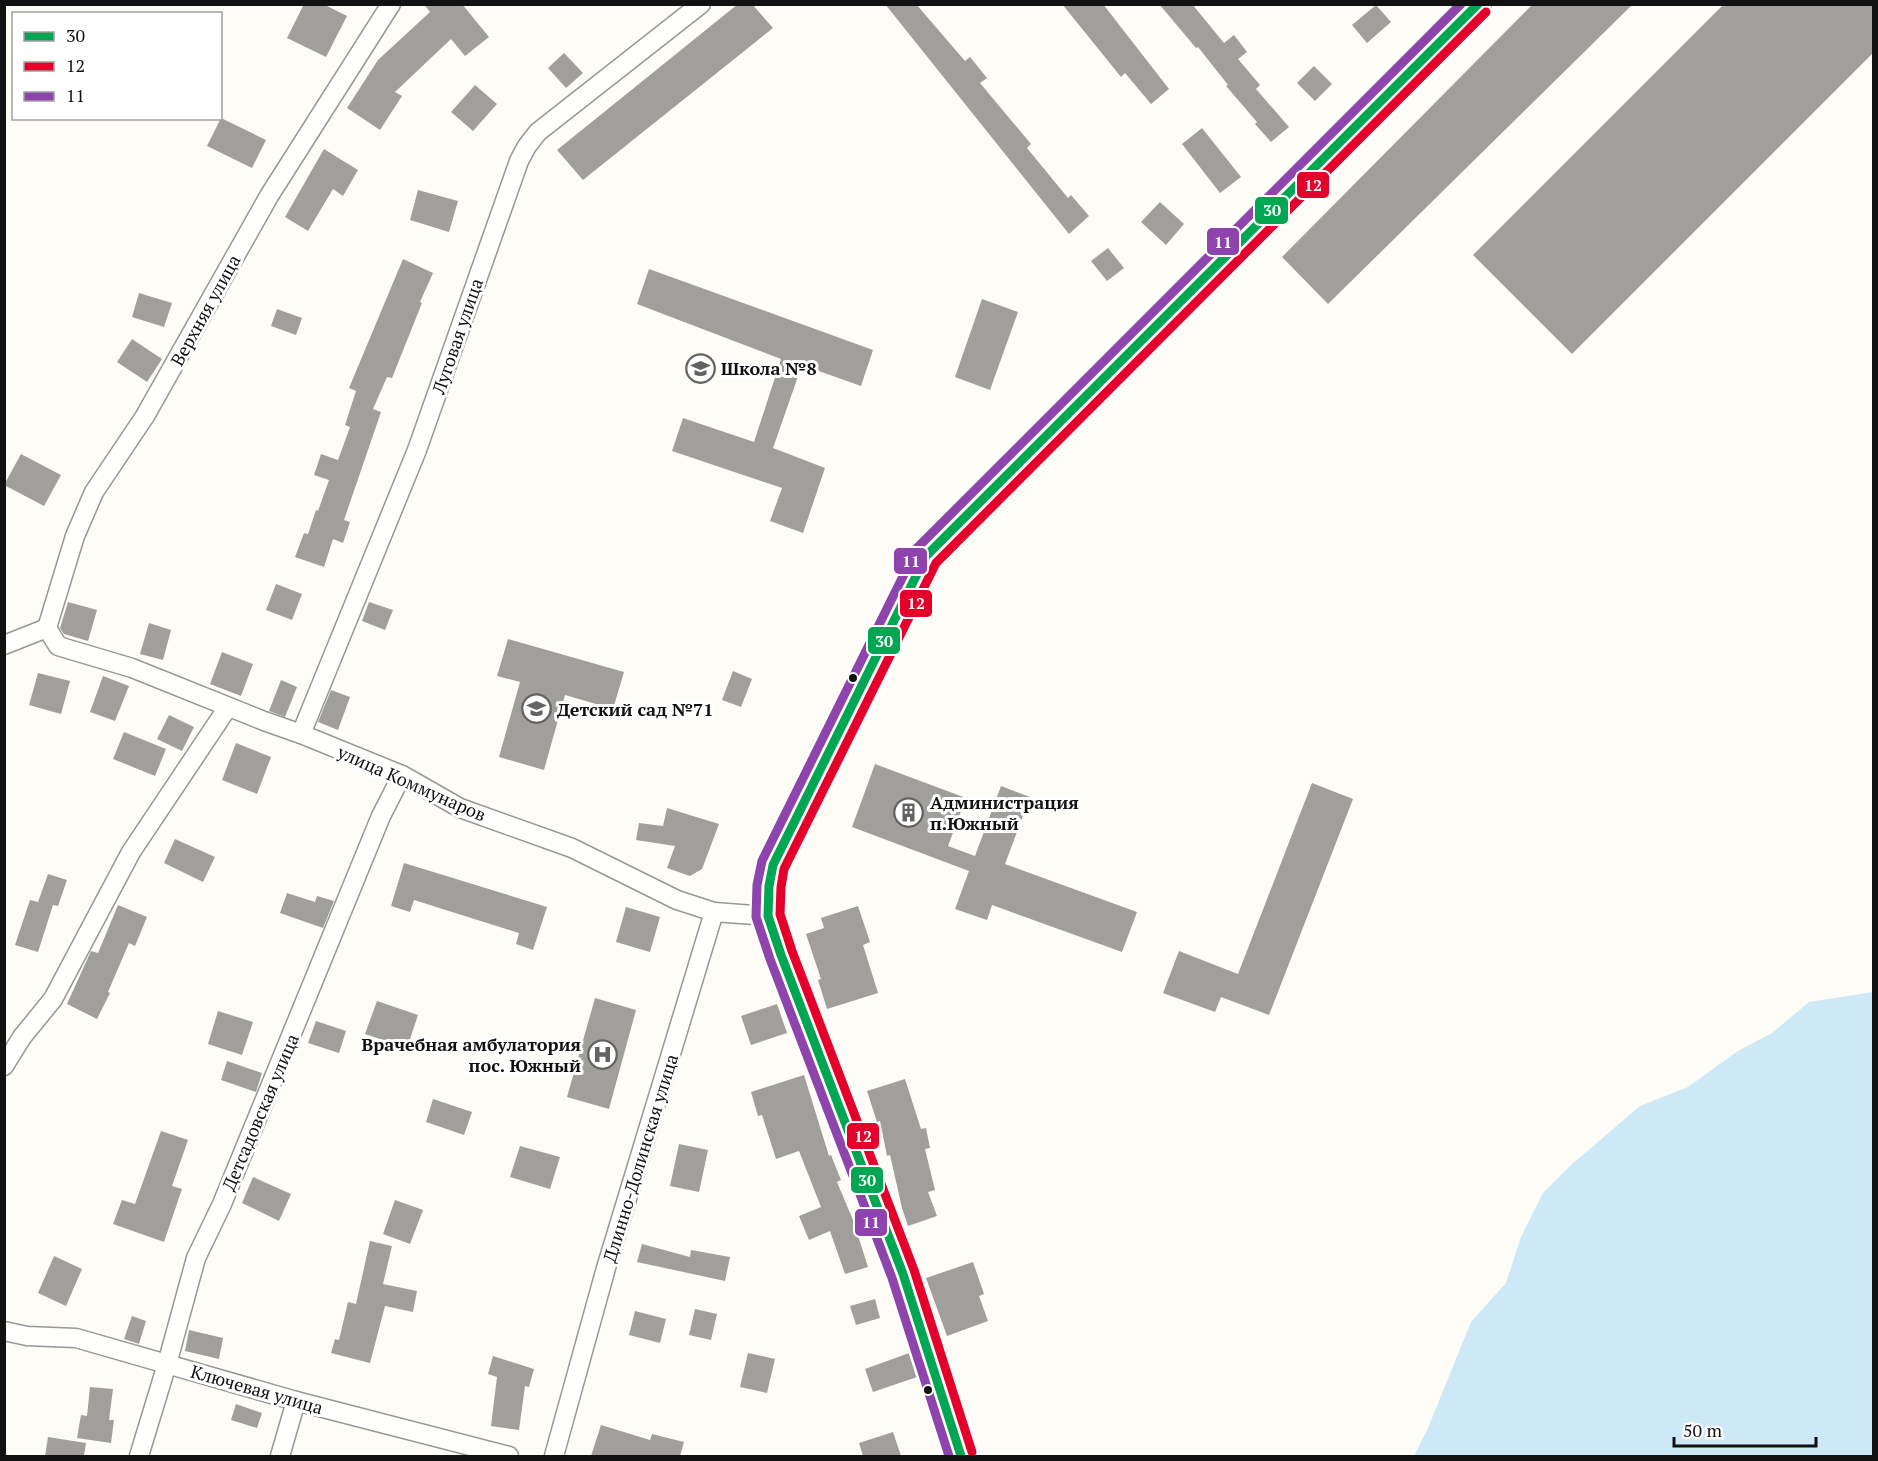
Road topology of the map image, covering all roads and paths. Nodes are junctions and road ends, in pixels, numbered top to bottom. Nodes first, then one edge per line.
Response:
1 (391, 4) edge
2 (700, 4) edge
3 (1478, 4) edge
4 (47, 628) junction
5 (4, 645) edge
6 (228, 707) junction
7 (301, 734) junction
8 (402, 775) junction
9 (714, 912) junction
10 (768, 916) junction
11 (4, 1066) edge
12 (4, 1331) edge
13 (167, 1364) junction
14 (296, 1401) junction
15 (139, 1456) edge
16 (280, 1456) edge
17 (509, 1456) edge
18 (554, 1456) edge
19 (961, 1456) edge

1 - 4 street, Верхняя улица
2 - 7 street, Луговая улица
3 - 10 street
4 - 5 street
4 - 6 street, улица Коммунаров
6 - 7 street, улица Коммунаров
6 - 11 street
7 - 8 street, улица Коммунаров
8 - 9 street, улица Коммунаров
8 - 13 street, Детсадовская улица
9 - 10 street
9 - 18 street, Длинно-Долинская улица
10 - 19 street
12 - 13 street, Ключевая улица
13 - 14 street, Ключевая улица
13 - 15 street, Детсадовская улица
14 - 16 street
14 - 17 street, Ключевая улица

